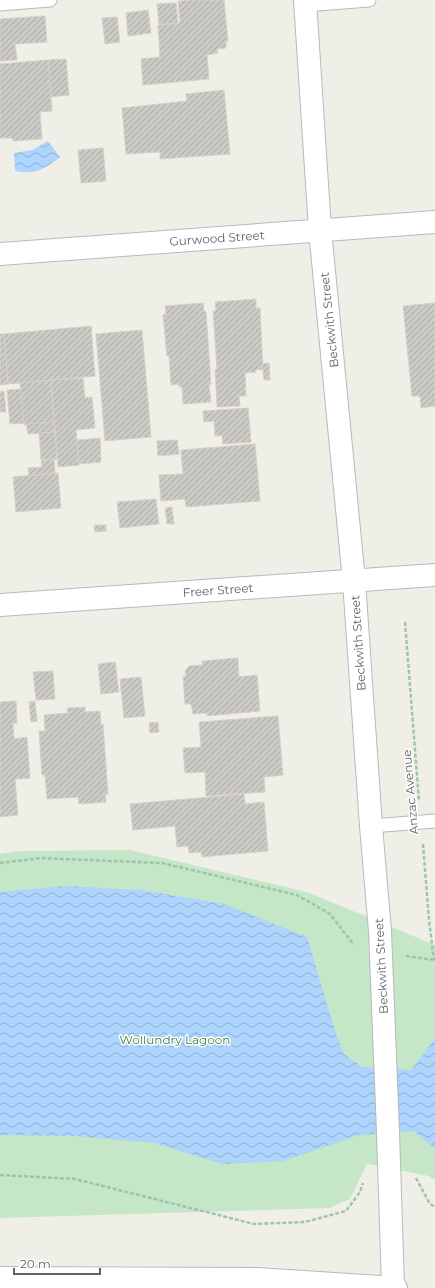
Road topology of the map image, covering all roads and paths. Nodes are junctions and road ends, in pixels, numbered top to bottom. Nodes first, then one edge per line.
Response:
1 (50, 0) edge
2 (369, 0) edge
3 (305, 2) edge
4 (0, 4) edge
5 (435, 222) edge
6 (320, 230) junction
7 (0, 254) edge
8 (435, 575) edge
9 (354, 581) junction
10 (0, 605) edge
11 (405, 622) dead end
12 (435, 821) edge
13 (421, 822) junction
14 (371, 826) junction
15 (0, 863) edge
16 (381, 954) junction
17 (434, 960) dead end
18 (0, 1176) edge
19 (416, 1178) dead end
20 (435, 1206) edge
21 (346, 1211) dead end
22 (0, 1278) edge
23 (394, 1288) edge

1 - 4 lane
2 - 3 lane
3 - 6 street, Beckwith Street
5 - 6 street, Gurwood Street
6 - 7 street, Gurwood Street
6 - 9 street, Beckwith Street
8 - 9 street, Freer Street
9 - 10 street, Freer Street
9 - 14 street, Beckwith Street
11 - 13 path, Anzac Avenue
12 - 13 lane
13 - 14 lane
13 - 17 path, Anzac Avenue
14 - 16 street, Beckwith Street
15 - 16 path
16 - 23 street, Beckwith Street
18 - 21 path
19 - 20 path
22 - 23 street

